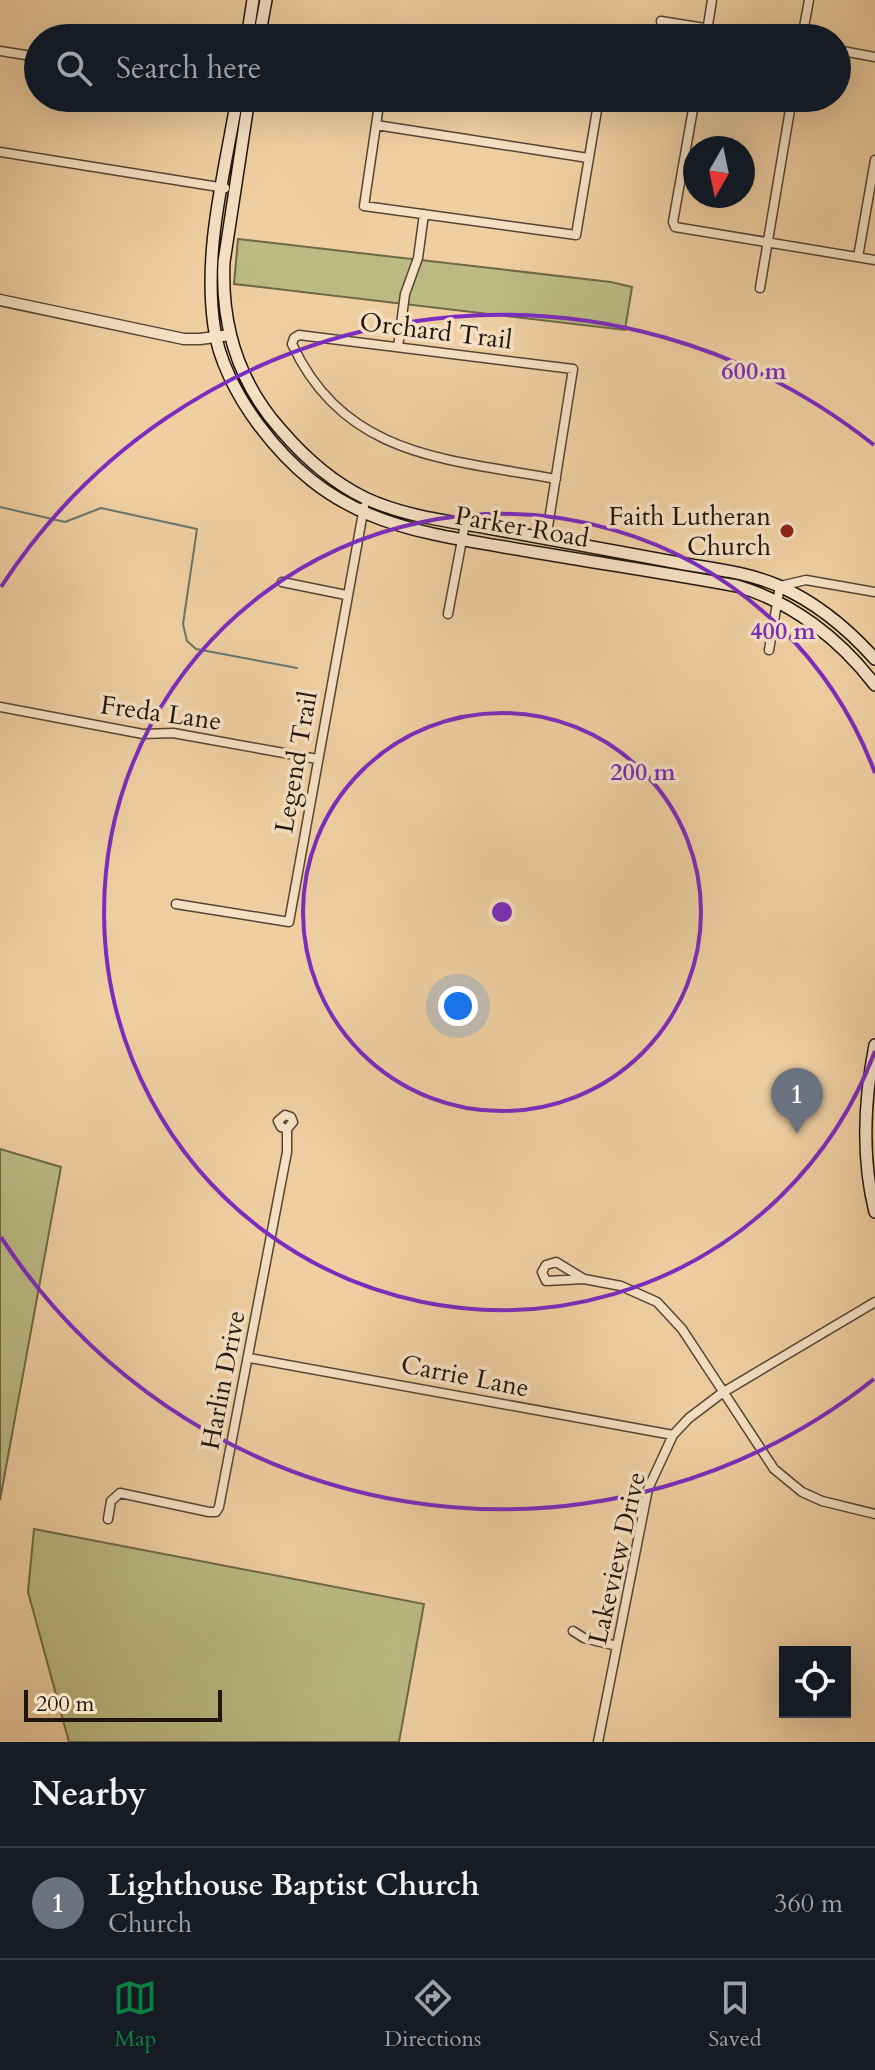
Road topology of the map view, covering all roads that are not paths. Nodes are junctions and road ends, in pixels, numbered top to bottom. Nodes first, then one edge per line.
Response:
1 (253, 0) edge
2 (266, 0) edge
3 (712, 0) edge
4 (809, 0) edge
5 (661, 21) dead end
6 (249, 24) edge
7 (262, 24) edge
8 (672, 24) edge
9 (708, 24) edge
10 (805, 24) edge
11 (0, 51) edge
12 (851, 53) edge
13 (24, 55) edge
14 (875, 57) edge
15 (236, 112) edge
16 (246, 112) edge
17 (378, 112) edge
18 (596, 112) edge
19 (693, 112) edge
20 (790, 112) edge
21 (376, 125) junction
22 (0, 152) edge
23 (588, 158) junction
24 (875, 160) edge
25 (228, 189) junction
26 (424, 214) junction
27 (767, 243) junction
28 (858, 257) junction
29 (875, 260) edge
30 (760, 288) dead end
31 (0, 300) edge
32 (230, 335) junction
33 (216, 338) junction
34 (398, 347) junction
35 (556, 479) junction
36 (366, 498) junction
37 (363, 512) junction
38 (465, 524) junction
39 (463, 539) junction
40 (546, 539) junction
41 (282, 582) dead end
42 (780, 586) junction
43 (875, 592) edge
44 (346, 595) junction
45 (777, 602) junction
46 (448, 614) dead end
47 (769, 650) dead end
48 (875, 659) edge
49 (875, 685) edge
50 (0, 707) edge
51 (317, 759) junction
52 (176, 904) dead end
53 (875, 1045) edge
54 (287, 1129) dead end
55 (875, 1212) edge
56 (584, 1279) dead end
57 (875, 1302) edge
58 (250, 1358) junction
59 (722, 1393) junction
60 (673, 1435) junction
61 (875, 1514) edge
62 (108, 1519) dead end
63 (573, 1631) dead end
64 (617, 1646) junction
65 (598, 1742) edge

1 - 6 main road
2 - 7 main road
3 - 9 street
4 - 10 street
5 - 8 street
11 - 13 street
12 - 14 street
15 - 25 main road
16 - 25 main road
17 - 21 street
18 - 23 street
19 - 27 street
20 - 27 street
21 - 23 street
21 - 26 street
22 - 25 street
23 - 26 street
24 - 28 street
25 - 32 main road, Parker Road
25 - 33 main road, Parker Road
26 - 34 street
27 - 28 street
27 - 30 street
28 - 29 street
31 - 33 street
32 - 33 street
32 - 36 main road, Parker Road
33 - 37 main road, Parker Road
34 - 35 street, Orchard Trail
34 - 35 street, Orchard Trail
35 - 40 street
36 - 37 street, Legend Trail
36 - 38 main road, Parker Road
37 - 39 main road, Parker Road
37 - 44 street, Legend Trail
38 - 39 street
38 - 40 main road, Parker Road
39 - 45 main road, Parker Road
39 - 46 street
40 - 42 main road, Parker Road
41 - 44 street
42 - 43 street
42 - 45 street
42 - 48 main road, Parker Road
44 - 51 street, Legend Trail
45 - 47 street
45 - 49 main road, Parker Road
50 - 51 street, Freda Lane
51 - 52 street, Legend Trail
53 - 55 main road
54 - 58 street, Harlin Drive
56 - 59 street
57 - 59 street, Lakeview Drive
58 - 60 street, Carrie Lane
58 - 62 street, Harlin Drive
59 - 60 street, Lakeview Drive
59 - 61 street
60 - 64 street, Lakeview Drive
63 - 64 street
64 - 65 street, Lakeview Drive

